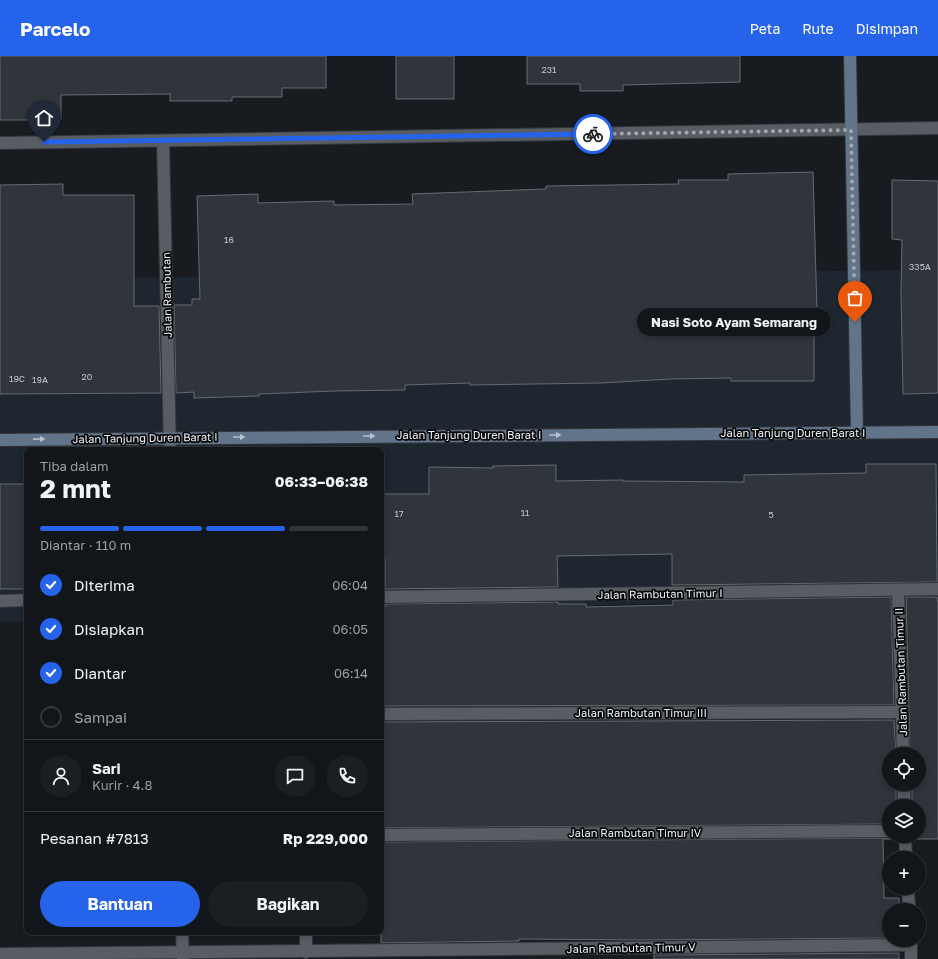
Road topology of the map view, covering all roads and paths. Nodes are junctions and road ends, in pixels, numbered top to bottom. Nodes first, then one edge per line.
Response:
1 (850, 56) edge
2 (938, 128) edge
3 (851, 130) junction
4 (163, 141) junction
5 (0, 143) edge
6 (938, 432) edge
7 (857, 433) junction
8 (170, 437) junction
9 (0, 440) edge
10 (170, 447) edge
11 (938, 589) edge
12 (898, 590) junction
13 (384, 598) edge
14 (24, 600) edge
15 (0, 601) edge
16 (902, 712) junction
17 (384, 714) edge
18 (903, 747) edge
19 (882, 831) edge
20 (384, 835) edge
21 (182, 935) edge
22 (306, 935) edge
23 (882, 943) edge
24 (911, 947) edge
25 (306, 952) junction
26 (0, 954) edge
27 (183, 956) edge
28 (911, 959) edge

1 - 3 street
2 - 3 street
3 - 4 street
3 - 7 street
4 - 5 street
4 - 8 street, Jalan Rambutan
6 - 7 street, Jalan Tanjung Duren Barat I
8 -> 7 street, Jalan Tanjung Duren Barat I
9 -> 8 street, Jalan Tanjung Duren Barat I
8 - 10 street, Jalan Rambutan
11 - 12 street, Jalan Rambutan Timur I
12 - 13 street, Jalan Rambutan Timur I
12 - 16 street, Jalan Rambutan Timur II
14 - 15 street
16 - 17 street, Jalan Rambutan Timur III
16 - 18 street, Jalan Rambutan Timur II
19 - 20 street, Jalan Rambutan Timur IV
21 - 27 street
22 - 25 street
23 - 25 street, Jalan Rambutan Timur V
24 - 28 street
25 - 27 street, Jalan Rambutan Timur V
26 - 27 street, Jalan Rambutan Timur V

